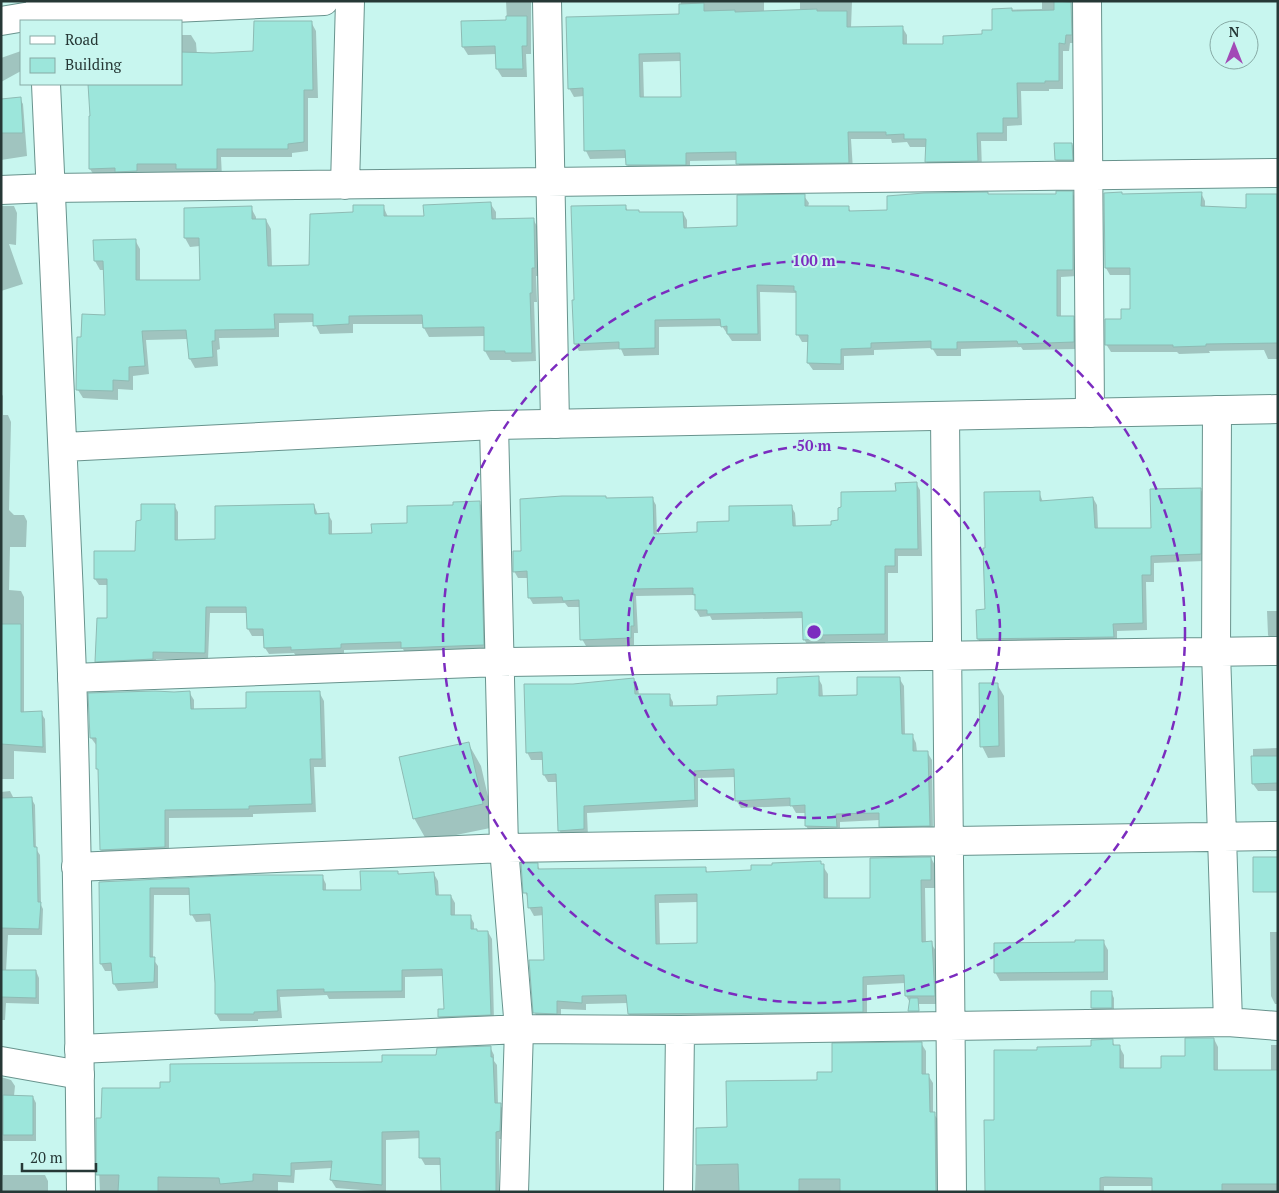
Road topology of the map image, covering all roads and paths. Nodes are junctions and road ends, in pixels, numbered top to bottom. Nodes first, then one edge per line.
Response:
1 (324, 1) edge
2 (350, 1) edge
3 (547, 1) edge
4 (1086, 1) edge
5 (42, 12) edge
6 (1, 21) edge
7 (46, 85) edge
8 (1278, 173) edge
9 (1089, 176) junction
10 (550, 183) junction
11 (345, 185) junction
12 (50, 188) junction
13 (1, 190) edge
14 (1278, 409) edge
15 (1217, 410) junction
16 (1090, 413) junction
17 (945, 416) junction
18 (555, 424) junction
19 (494, 425) junction
20 (64, 447) junction
21 (1278, 651) edge
22 (1216, 652) junction
23 (947, 657) junction
24 (500, 662) junction
25 (72, 678) junction
26 (1278, 836) edge
27 (1221, 837) junction
28 (949, 841) junction
29 (504, 848) junction
30 (76, 867) junction
31 (1228, 1022) junction
32 (951, 1026) junction
33 (1278, 1026) edge
34 (520, 1029) junction
35 (680, 1030) junction
36 (1, 1061) edge
37 (79, 1062) junction
38 (81, 1192) edge
39 (514, 1192) edge
40 (678, 1192) edge
41 (952, 1192) edge

1 - 5 street
2 - 11 street
3 - 10 street
4 - 9 street
5 - 6 street
7 - 12 street
8 - 9 street
9 - 10 street
9 - 16 street
10 - 11 street
10 - 18 street
11 - 12 street
12 - 13 street
12 - 20 street
14 - 15 street
15 - 16 street
15 - 22 street
16 - 17 street
17 - 18 street
17 - 23 street
18 - 19 street
19 - 20 street
19 - 24 street
20 - 25 street
21 - 22 street
22 - 23 street
22 - 27 street
23 - 24 street
23 - 28 street
24 - 25 street
24 - 29 street
25 - 30 street
26 - 27 street
27 - 28 street
27 - 31 street
28 - 29 street
28 - 32 street
29 - 30 street
29 - 34 street
30 - 37 street
31 - 32 street
31 - 33 street
32 - 35 street
32 - 41 street
34 - 35 street
34 - 37 street
34 - 39 street
35 - 40 street
36 - 37 street
37 - 38 street

